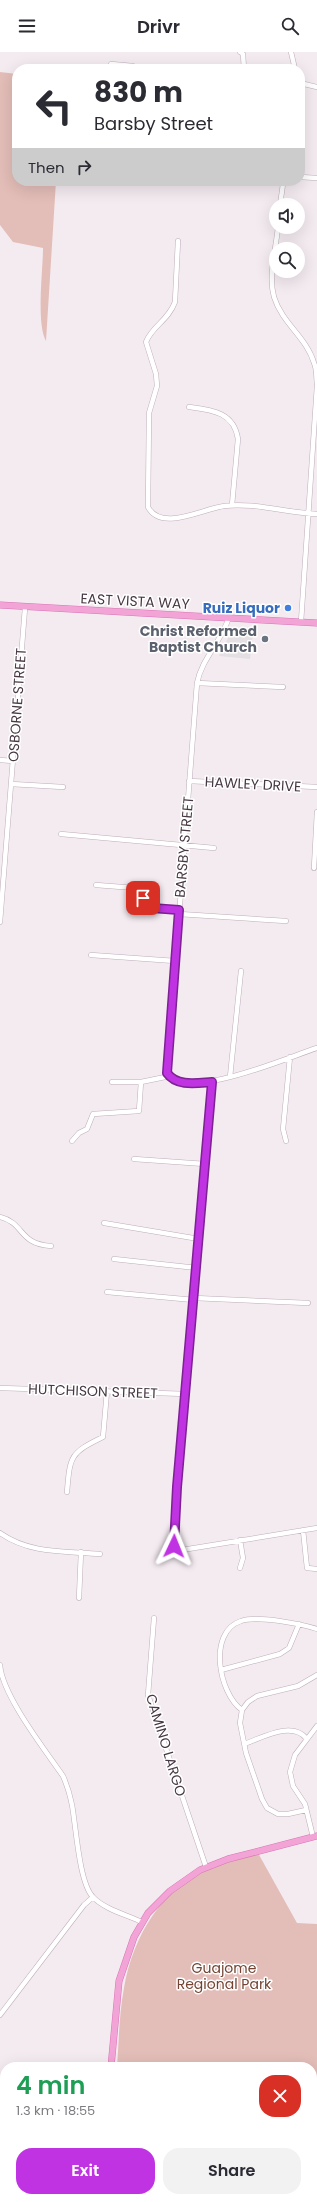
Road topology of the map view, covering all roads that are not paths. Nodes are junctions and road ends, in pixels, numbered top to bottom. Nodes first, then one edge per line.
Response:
1 (240, 52) edge
2 (291, 52) edge
3 (244, 64) edge
4 (294, 64) edge
5 (305, 85) edge
6 (317, 87) edge
7 (305, 177) edge
8 (317, 178) edge
9 (282, 186) edge
10 (281, 198) edge
11 (277, 234) edge
12 (178, 241) dead end
13 (317, 385) edge
14 (189, 407) dead end
15 (316, 414) edge
16 (232, 505) junction
17 (309, 514) junction
18 (317, 514) edge
19 (0, 605) edge
20 (25, 608) junction
21 (229, 617) junction
22 (300, 622) junction
23 (317, 623) edge
24 (197, 683) junction
25 (283, 687) dead end
26 (0, 760) edge
27 (13, 761) junction
28 (189, 781) junction
29 (11, 784) junction
30 (63, 787) dead end
31 (317, 787) edge
32 (317, 812) edge
33 (61, 834) dead end
34 (184, 844) junction
35 (214, 848) dead end
36 (314, 868) dead end
37 (96, 885) dead end
38 (179, 912) junction
39 (286, 921) dead end
40 (0, 922) edge
41 (91, 955) dead end
42 (175, 961) junction
43 (241, 971) dead end
44 (317, 1048) edge
45 (290, 1057) junction
46 (170, 1076) junction
47 (230, 1077) junction
48 (112, 1082) dead end
49 (142, 1082) junction
50 (212, 1082) junction
51 (72, 1141) dead end
52 (286, 1141) dead end
53 (134, 1159) dead end
54 (205, 1164) junction
55 (0, 1217) edge
56 (104, 1223) dead end
57 (199, 1239) junction
58 (51, 1246) dead end
59 (114, 1260) dead end
60 (197, 1268) junction
61 (107, 1292) dead end
62 (194, 1299) junction
63 (306, 1303) dead end
64 (0, 1388) edge
65 (107, 1391) junction
66 (187, 1394) junction
67 (67, 1492) dead end
68 (317, 1528) edge
69 (303, 1530) junction
70 (0, 1533) edge
71 (240, 1540) junction
72 (81, 1552) junction
73 (100, 1554) dead end
74 (240, 1568) dead end
75 (317, 1569) edge
76 (79, 1598) dead end
77 (154, 1618) dead end
78 (299, 1624) junction
79 (317, 1629) edge
80 (0, 1665) edge
81 (221, 1670) junction
82 (317, 1675) edge
83 (242, 1710) junction
84 (317, 1726) edge
85 (307, 1738) junction
86 (244, 1744) junction
87 (306, 1810) junction
88 (315, 1837) edge
89 (206, 1867) junction
90 (93, 1897) junction
91 (142, 1922) junction
92 (0, 2015) edge
93 (111, 2062) edge

1 - 3 street
2 - 4 street
5 - 6 street
7 - 8 street
9 - 10 street
11 - 13 street
12 - 16 street
13 - 15 street
14 - 16 street
15 - 17 street
16 - 17 street
17 - 18 street
17 - 22 street
19 - 20 main road, EAST VISTA WAY
20 - 21 main road, EAST VISTA WAY
20 - 27 street, OSBORNE STREET
21 - 22 main road, EAST VISTA WAY
21 - 24 street, BARSBY STREET
22 - 23 main road, EAST VISTA WAY
24 - 25 street
24 - 28 street, BARSBY STREET
26 - 27 street
27 - 29 street, OSBORNE STREET
28 - 31 street, HAWLEY DRIVE
28 - 34 street, BARSBY STREET
29 - 30 street
29 - 40 street, OSBORNE STREET
32 - 36 street
33 - 34 street
34 - 35 street
34 - 38 street, BARSBY STREET
37 - 38 street
38 - 39 street
38 - 42 street, BARSBY STREET
41 - 42 street
42 - 46 street, BARSBY STREET
43 - 47 street
44 - 45 street
45 - 47 street
45 - 52 street
46 - 49 street
46 - 50 street
47 - 50 street
48 - 49 street
49 - 51 street
50 - 54 street
53 - 54 street
54 - 57 street
55 - 58 street
56 - 57 street
57 - 60 street
59 - 60 street
60 - 62 street
61 - 62 street
62 - 63 street
62 - 66 street
64 - 65 street, HUTCHISON STREET
65 - 66 street, HUTCHISON STREET
65 - 67 street
66 - 71 street
68 - 69 street
69 - 71 street
69 - 75 street
70 - 72 street
71 - 74 street
72 - 73 street
72 - 76 street
77 - 89 street, CAMINO LARGO
78 - 79 street
78 - 81 street
78 - 81 street
80 - 90 street
81 - 83 street
82 - 83 street
83 - 86 street
84 - 85 street
85 - 86 street
85 - 87 street
86 - 87 street
87 - 88 street
88 - 89 main road
89 - 91 main road
90 - 91 street
90 - 92 street
91 - 93 main road

